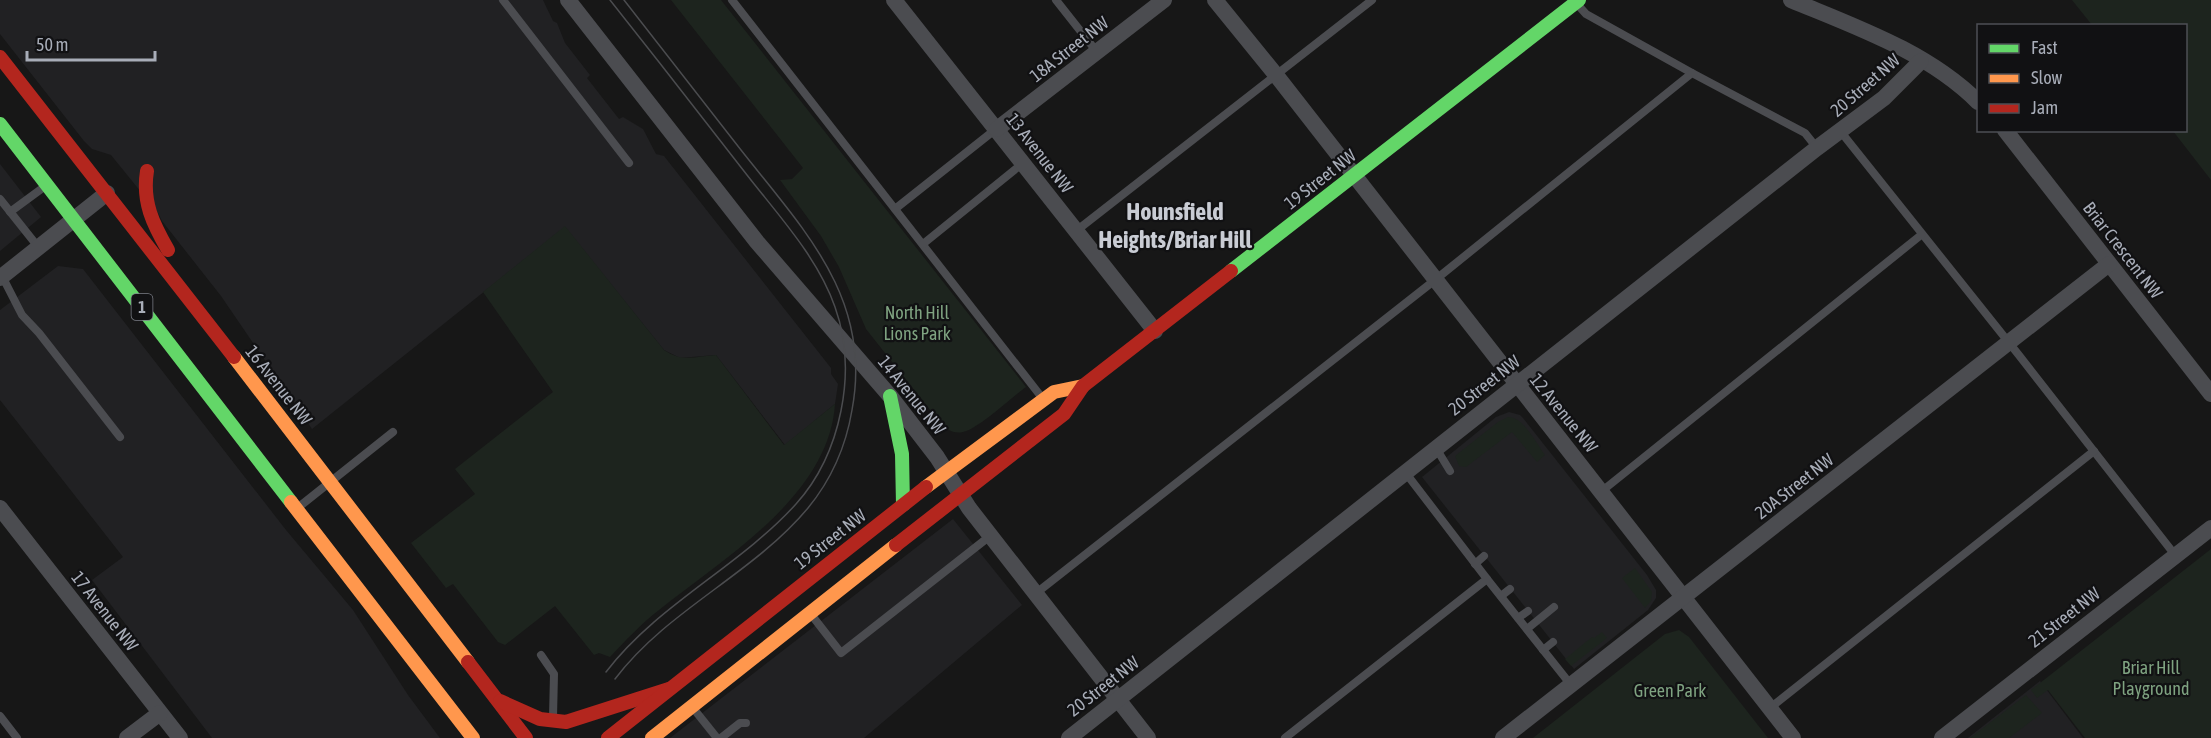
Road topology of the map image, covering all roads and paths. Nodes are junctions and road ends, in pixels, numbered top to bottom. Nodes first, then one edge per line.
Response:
1 (503, 0) edge
2 (568, 0) edge
3 (732, 0) edge
4 (894, 0) edge
5 (1056, 0) edge
6 (1164, 0) edge
7 (1215, 0) edge
8 (1372, 0) edge
9 (1791, 0) edge
10 (1577, 1) edge
11 (1097, 52) junction
12 (0, 57) edge
13 (1921, 61) junction
14 (1692, 73) junction
15 (1276, 75) junction
16 (1977, 101) edge
17 (997, 129) junction
18 (2, 130) edge
19 (1841, 132) junction
20 (2007, 132) edge
21 (1817, 148) junction
22 (629, 163) dead end
23 (1023, 163) junction
24 (147, 171) dead end
25 (1354, 175) junction
26 (47, 185) junction
27 (107, 193) junction
28 (4, 206) edge
29 (895, 209) junction
30 (74, 220) junction
31 (1076, 231) junction
32 (1921, 235) junction
33 (923, 244) junction
34 (39, 249) junction
35 (2109, 264) junction
36 (1, 275) edge
37 (1435, 280) junction
38 (186, 294) junction
39 (1155, 331) junction
40 (2009, 343) junction
41 (1516, 385) junction
42 (1083, 386) junction
43 (2211, 394) edge
44 (890, 396) junction
45 (1043, 399) junction
46 (393, 432) dead end
47 (120, 436) dead end
48 (1436, 447) junction
49 (2094, 451) junction
50 (946, 470) junction
51 (1404, 471) junction
52 (1450, 471) dead end
53 (330, 482) junction
54 (1602, 491) junction
55 (960, 494) junction
56 (903, 505) junction
57 (0, 508) edge
58 (297, 508) junction
59 (2211, 528) edge
60 (990, 536) junction
61 (2175, 555) junction
62 (1484, 556) dead end
63 (1476, 564) junction
64 (1487, 579) junction
65 (1510, 589) dead end
66 (1035, 594) junction
67 (1501, 596) junction
68 (1683, 598) junction
69 (1554, 607) dead end
70 (1528, 611) dead end
71 (810, 613) junction
72 (1518, 618) junction
73 (1527, 629) junction
74 (1552, 642) dead end
75 (1543, 650) junction
76 (541, 655) dead end
77 (1571, 685) junction
78 (669, 688) junction
79 (495, 698) junction
80 (1118, 699) junction
81 (692, 706) junction
82 (1770, 708) junction
83 (160, 712) junction
84 (0, 716) edge
85 (553, 723) junction
86 (746, 723) dead end
87 (715, 737) edge
88 (17, 738) edge
89 (127, 738) edge
90 (180, 738) edge
91 (473, 738) edge
92 (526, 738) edge
93 (608, 738) edge
94 (652, 738) edge
95 (1069, 738) edge
96 (1149, 738) edge
97 (1285, 738) edge
98 (1503, 738) edge
99 (1793, 738) edge
100 (1942, 738) edge

1 - 22 lane
2 - 44 street, 14 Avenue NW
3 - 29 lane
4 - 17 street, 13 Avenue NW
5 - 11 lane
6 - 11 street, 18A Street NW
7 - 15 street, 12 Avenue NW
8 - 15 lane
9 - 13 street
10 - 14 lane
10 - 25 main road, 19 Street NW
11 - 17 street, 18A Street NW
12 - 27 main road, 16 Avenue NW / 1
13 - 16 street
13 - 19 street, 20 Street NW
14 - 21 lane
14 - 37 lane
15 - 25 street, 12 Avenue NW
15 - 31 lane
17 - 23 street, 13 Avenue NW
17 - 29 lane
18 - 26 main road, 1
19 - 21 street, 20 Street NW
19 - 32 lane
20 - 35 street, Briar Crescent NW
21 - 41 street, 20 Street NW
23 - 31 street, 13 Avenue NW
23 - 33 lane
24 - 38 main road
25 - 37 street, 12 Avenue NW
25 - 39 main road, 19 Street NW
26 - 28 lane
26 - 30 main road, 1
27 - 30 street
27 - 38 main road, 16 Avenue NW / 1
28 - 34 lane
29 - 33 lane
30 - 34 street
30 - 58 main road, 1
31 - 39 street, 13 Avenue NW
32 - 40 lane
32 - 54 lane
33 - 45 lane
34 - 36 street
35 - 40 street, 20A Street NW
35 - 43 street, Briar Crescent NW
36 - 47 lane
37 - 41 street, 12 Avenue NW
37 - 66 lane
38 - 53 main road, 16 Avenue NW / 1
39 - 42 main road, 19 Street NW
40 - 49 lane
40 - 68 street, 20A Street NW
41 - 48 street, 20 Street NW
41 - 54 street, 12 Avenue NW
42 - 45 main road, 19 Street NW
42 - 55 main road, 19 Street NW
44 - 50 street, 14 Avenue NW
44 - 56 main road
45 - 50 main road, 19 Street NW
46 - 53 lane
48 - 51 street, 20 Street NW
48 - 52 lane
49 - 61 lane
49 - 82 lane
50 - 55 street, 14 Avenue NW
50 - 56 main road, 19 Street NW
51 - 63 lane
51 - 80 street, 20 Street NW
53 - 58 lane
53 - 79 main road, 16 Avenue NW / 1
54 - 68 street, 12 Avenue NW
55 - 60 street, 14 Avenue NW
55 - 71 main road, 19 Street NW
56 - 78 main road, 19 Street NW
57 - 83 street, 17 Avenue NW
58 - 91 main road, 1
59 - 61 street, 21 Street NW
60 - 66 street, 14 Avenue NW
60 - 71 lane
61 - 100 street, 21 Street NW
62 - 63 lane
63 - 64 lane
64 - 67 lane
64 - 97 lane
65 - 67 lane
66 - 80 street, 14 Avenue NW
67 - 72 lane
68 - 77 street, 20A Street NW
68 - 82 street, 12 Avenue NW
69 - 73 lane
70 - 72 lane
71 - 81 main road, 19 Street NW
72 - 73 lane
73 - 75 lane
74 - 75 lane
75 - 77 lane
76 - 85 lane
77 - 98 street, 20A Street NW
78 - 85 main road
78 - 93 main road, 19 Street NW
79 - 85 main road
79 - 92 main road, 16 Avenue NW / 1
80 - 95 street, 20 Street NW
80 - 96 street, 14 Avenue NW
81 - 87 lane
81 - 94 main road, 19 Street NW
82 - 99 street, 12 Avenue NW
83 - 89 street
83 - 90 street, 17 Avenue NW
84 - 88 lane
86 - 87 lane

